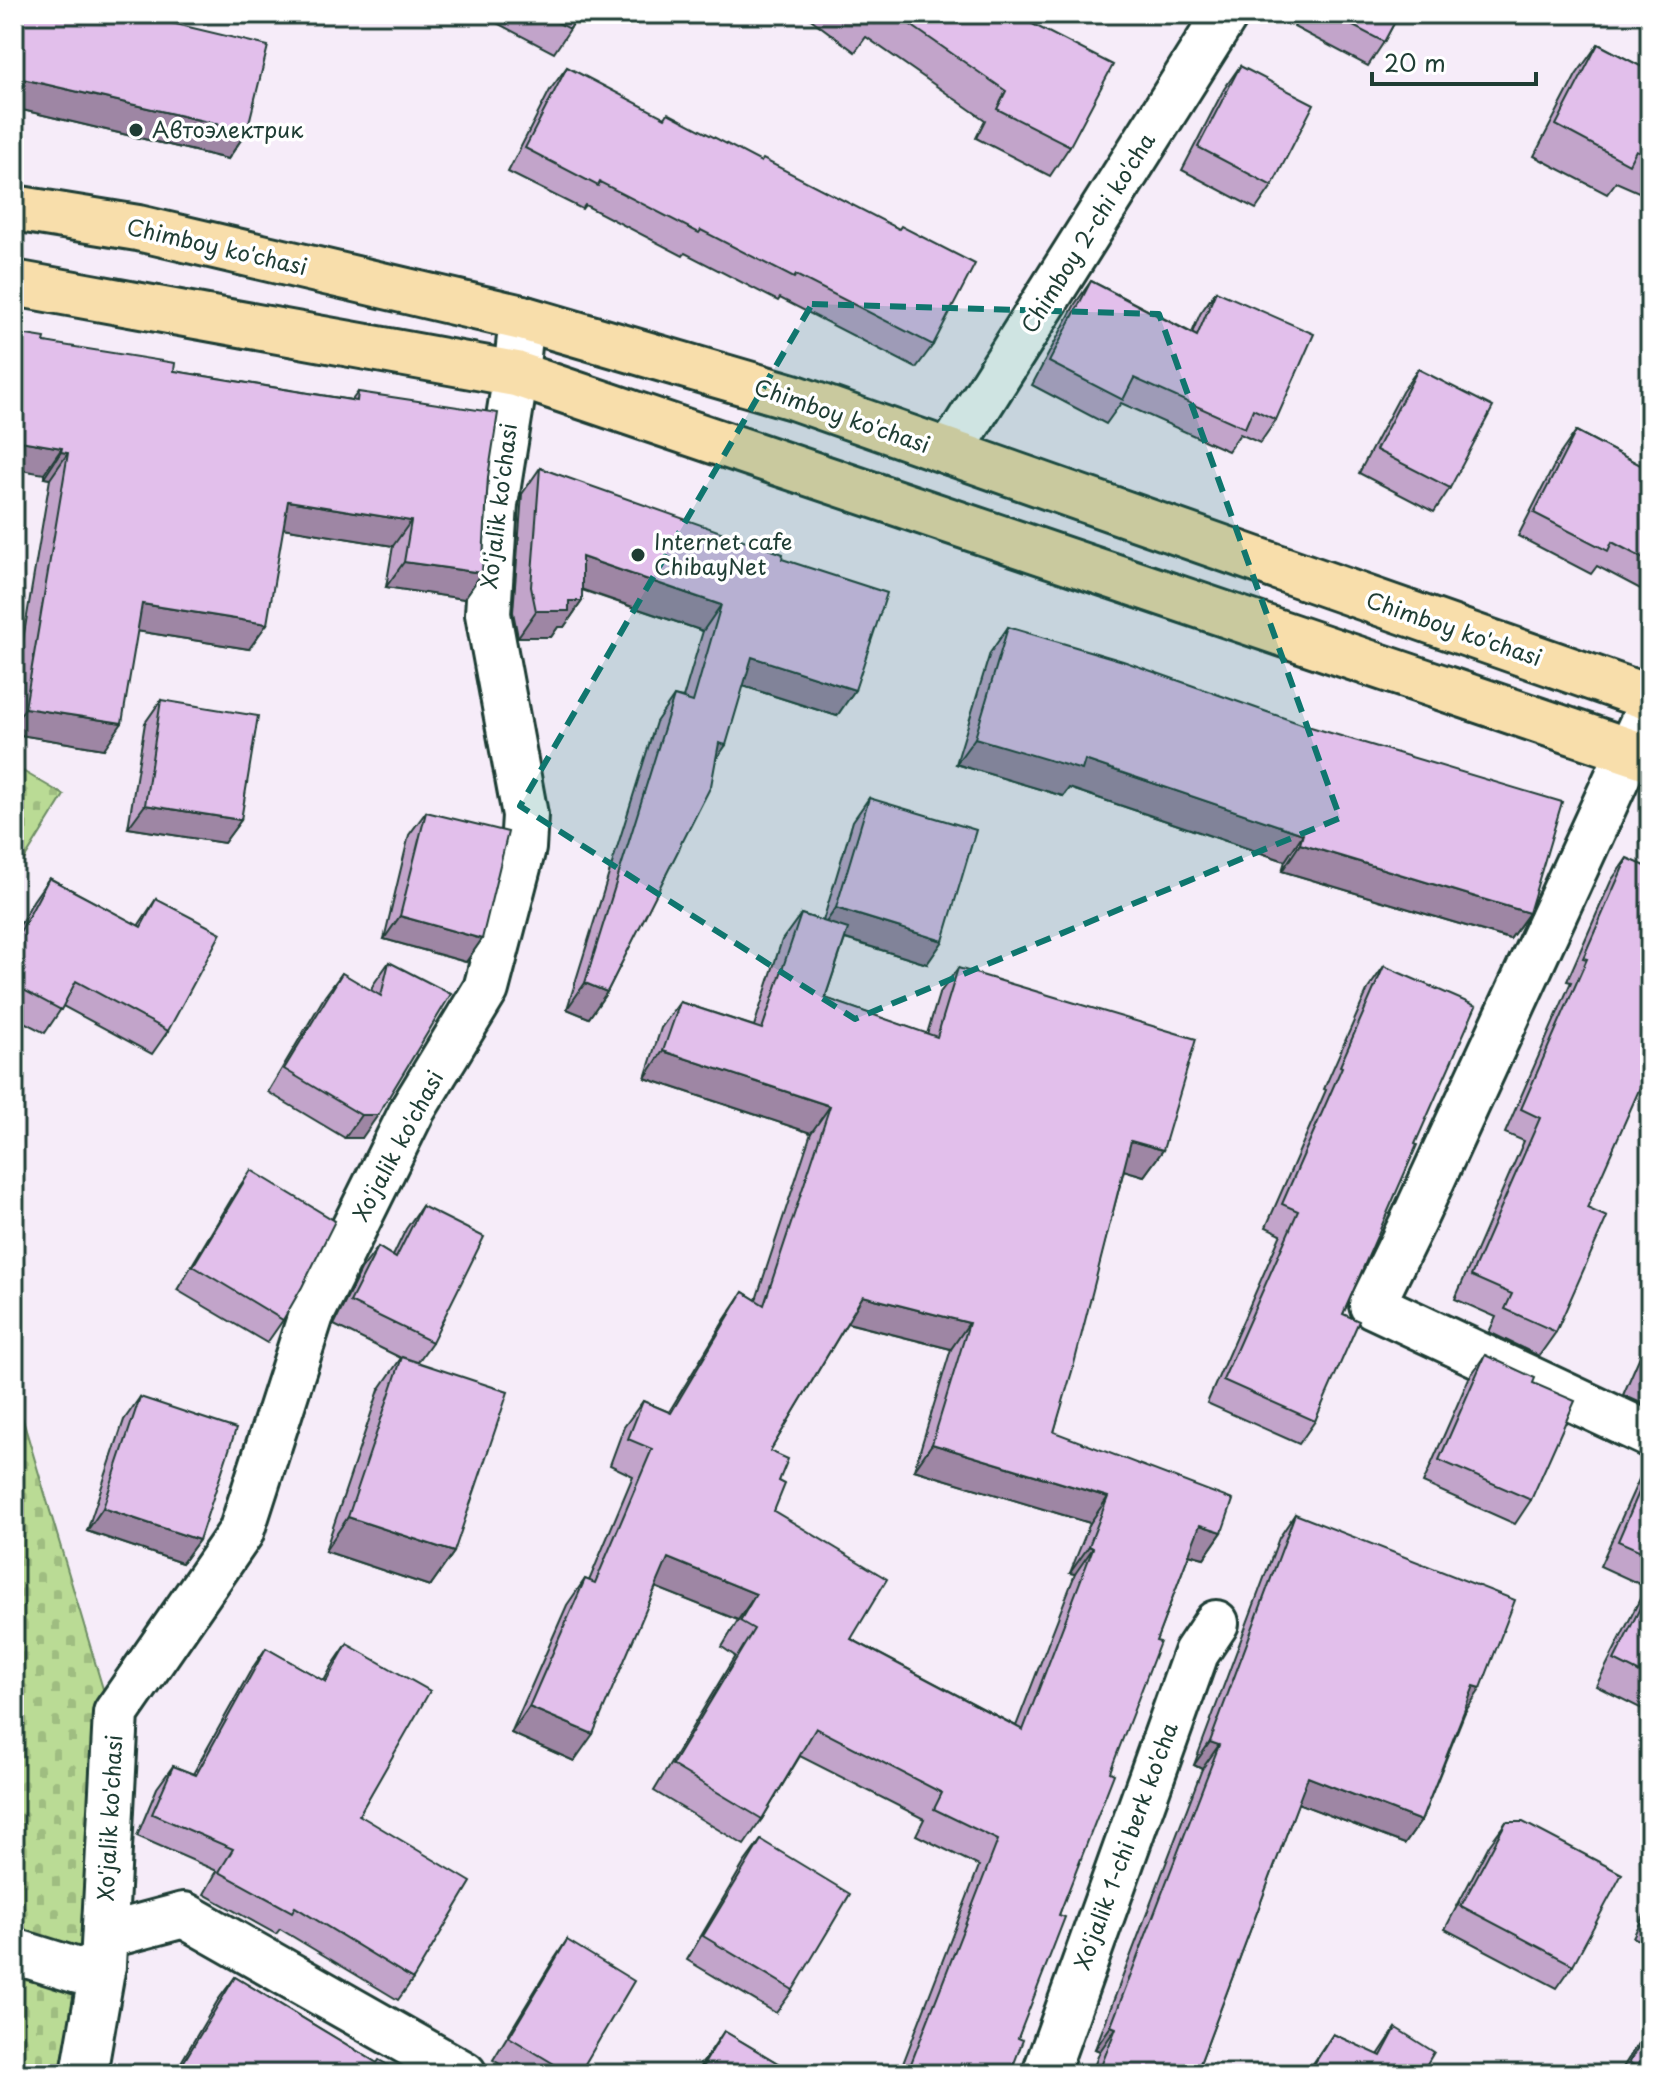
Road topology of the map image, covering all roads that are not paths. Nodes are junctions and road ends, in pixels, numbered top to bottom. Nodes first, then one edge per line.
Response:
1 (1226, 14) edge
2 (14, 208) edge
3 (14, 283) edge
4 (522, 318) junction
5 (516, 374) junction
6 (950, 452) junction
7 (1650, 698) edge
8 (1650, 706) edge
9 (1640, 754) edge
10 (1650, 1435) edge
11 (1216, 1623) dead end
12 (104, 1950) junction
13 (14, 1951) edge
14 (84, 2074) edge
15 (464, 2074) edge
16 (1045, 2074) edge

1 - 6 street, Chimboy 2-chi ko'cha
2 - 4 main road, Chimboy ko'chasi
3 - 5 main road
4 - 5 street, Xo'jalik ko'chasi
4 - 6 main road, Chimboy ko'chasi
5 - 9 main road
5 - 12 street, Xo'jalik ko'chasi
6 - 7 main road, Chimboy ko'chasi
8 - 9 street
9 - 10 street
11 - 16 street, Xo'jalik 1-chi berk ko'cha
12 - 13 street
12 - 14 street, Xo'jalik ko'chasi
12 - 15 street, Xo'jalik ko'chasi

